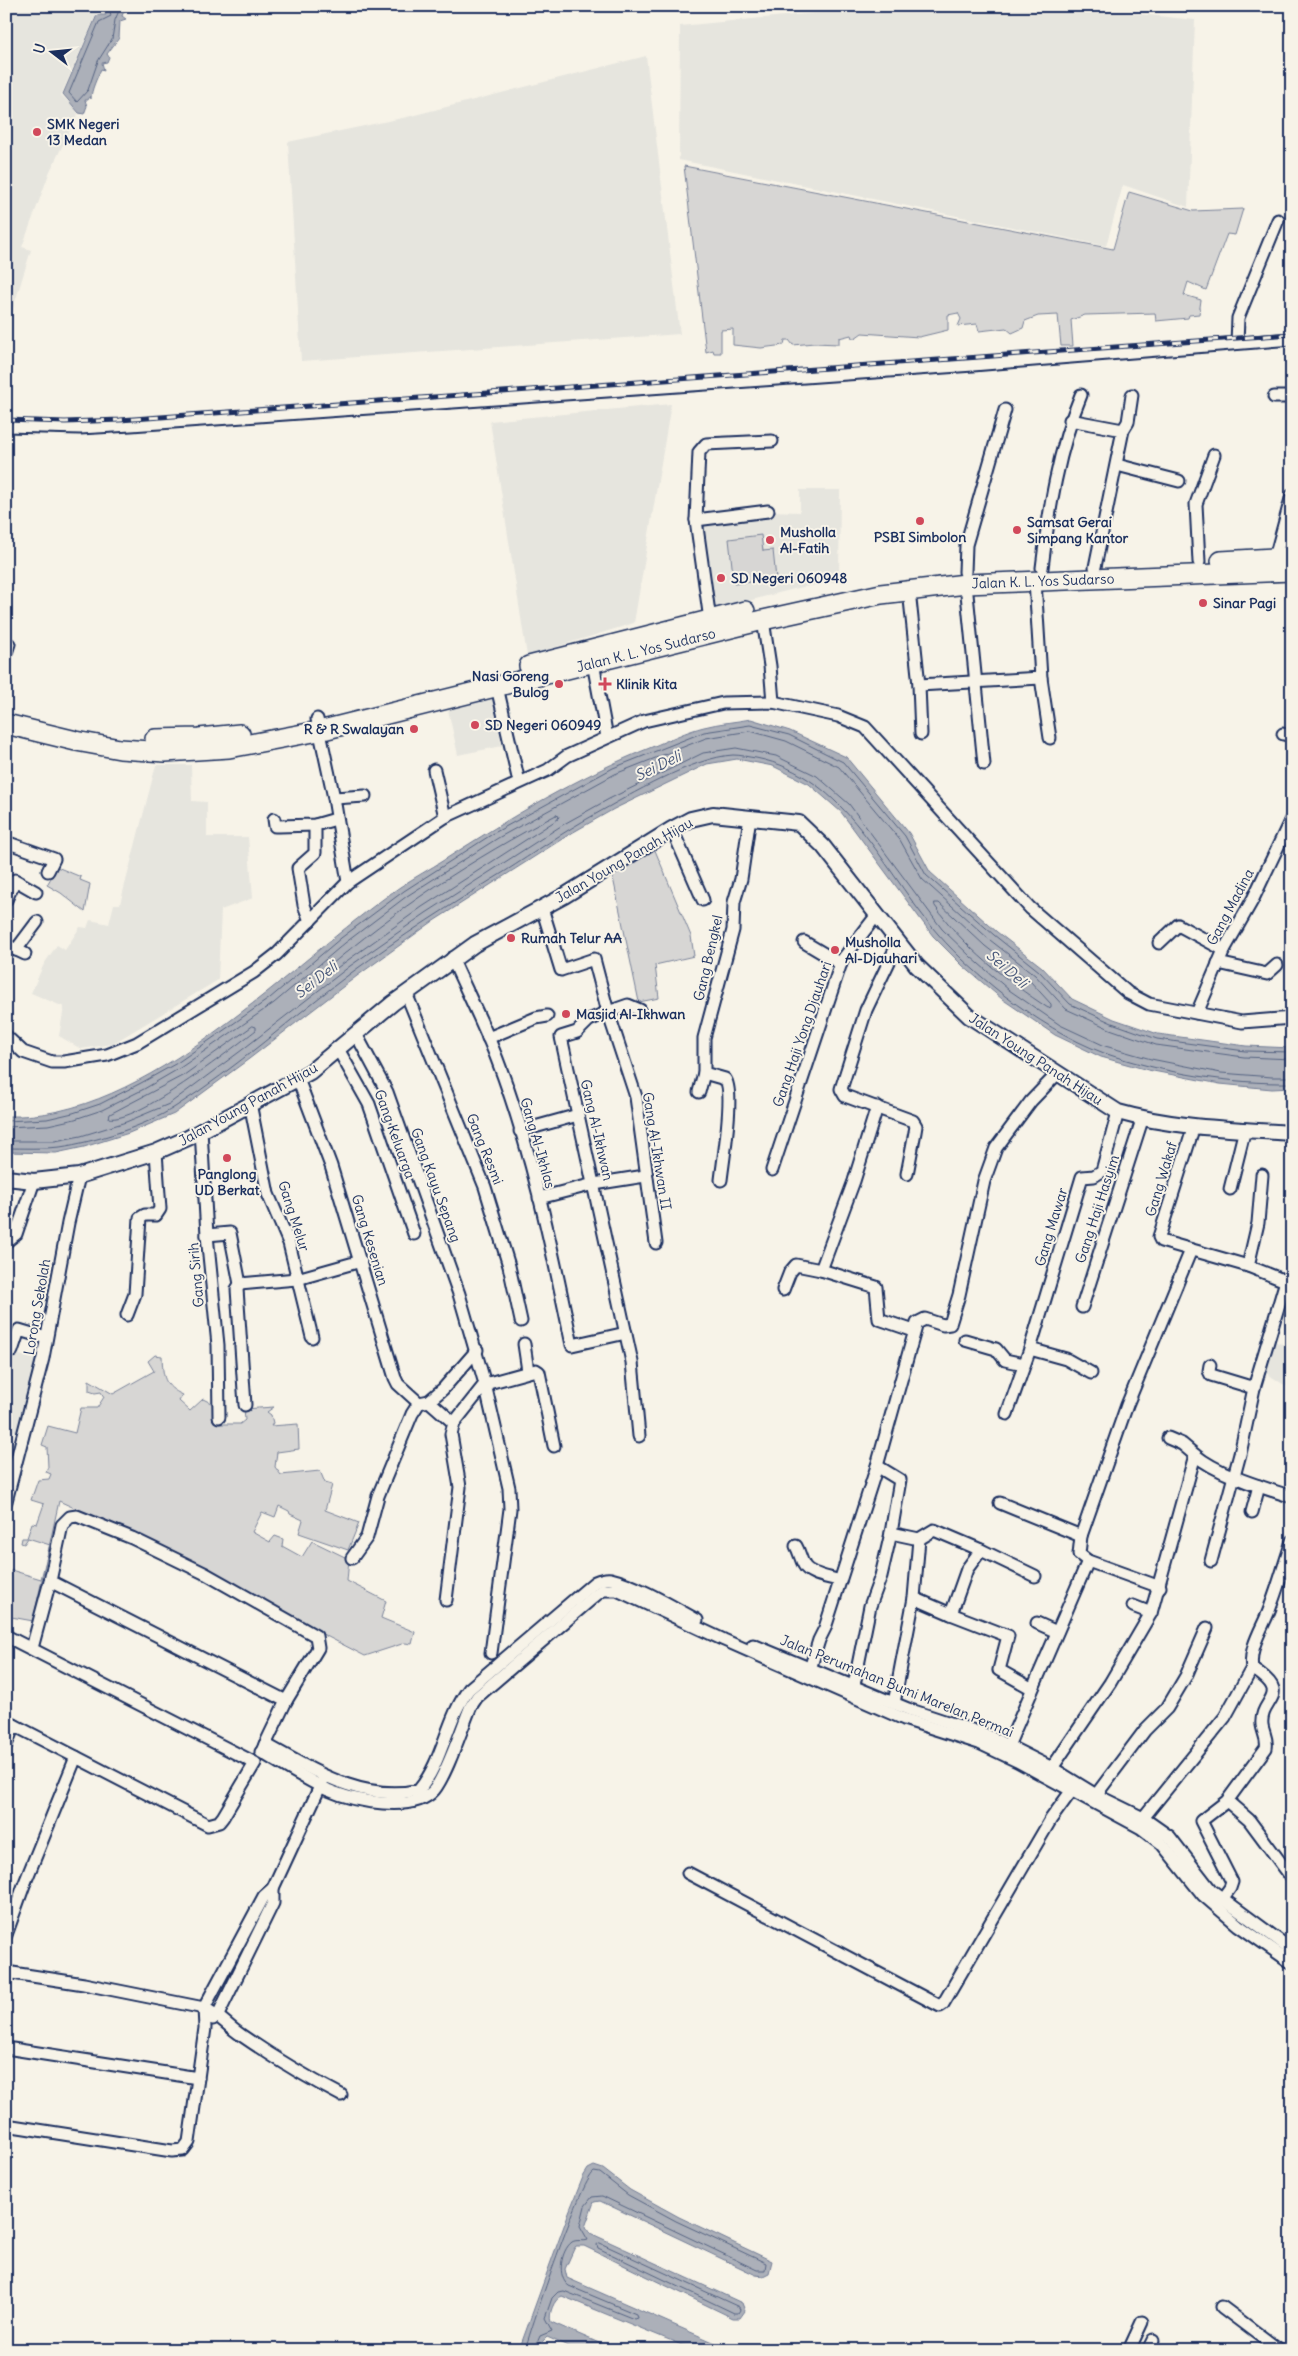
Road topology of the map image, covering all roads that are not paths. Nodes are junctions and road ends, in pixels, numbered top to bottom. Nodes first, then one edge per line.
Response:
1 (1278, 220) dead end
2 (1292, 339) edge
3 (1238, 343) junction
4 (1081, 395) dead end
5 (1132, 395) dead end
6 (1274, 397) dead end
7 (1292, 397) edge
8 (1005, 410) dead end
9 (1070, 420) junction
10 (6, 426) edge
11 (1123, 430) junction
12 (772, 441) dead end
13 (1214, 455) dead end
14 (1117, 465) junction
15 (1179, 481) dead end
16 (1292, 496) edge
17 (768, 511) dead end
18 (696, 520) junction
19 (1283, 558) edge
20 (1199, 562) junction
21 (1095, 567) junction
22 (1292, 571) edge
23 (1038, 574) junction
24 (966, 578) junction
25 (909, 590) junction
26 (710, 620) junction
27 (763, 620) junction
28 (593, 663) junction
29 (1041, 678) junction
30 (976, 681) junction
31 (919, 685) junction
32 (497, 686) junction
33 (773, 702) junction
34 (7, 723) edge
35 (318, 725) junction
36 (921, 734) dead end
37 (607, 737) junction
38 (1050, 738) dead end
39 (984, 764) dead end
40 (434, 770) dead end
41 (520, 782) junction
42 (365, 796) dead end
43 (334, 798) junction
44 (445, 817) junction
45 (750, 817) junction
46 (1292, 817) edge
47 (274, 819) dead end
48 (336, 820) junction
49 (315, 824) junction
50 (672, 829) junction
51 (6, 842) edge
52 (48, 871) dead end
53 (348, 882) junction
54 (36, 892) dead end
55 (6, 900) edge
56 (703, 900) dead end
57 (542, 908) junction
58 (876, 916) junction
59 (310, 921) junction
60 (37, 922) dead end
61 (804, 942) dead end
62 (898, 943) junction
63 (1159, 943) dead end
64 (13, 950) edge
65 (1224, 950) junction
66 (452, 958) junction
67 (1218, 963) junction
68 (841, 964) junction
69 (1276, 965) dead end
70 (406, 993) junction
71 (640, 1010) dead end
72 (608, 1012) junction
73 (1197, 1013) junction
74 (547, 1016) dead end
75 (1292, 1018) edge
76 (356, 1034) junction
77 (6, 1036) edge
78 (488, 1038) junction
79 (338, 1049) junction
80 (704, 1073) junction
81 (1057, 1074) junction
82 (298, 1079) junction
83 (699, 1092) dead end
84 (250, 1103) junction
85 (877, 1107) junction
86 (1118, 1112) junction
87 (578, 1115) junction
88 (1142, 1120) junction
89 (1194, 1126) junction
90 (1245, 1129) junction
91 (202, 1130) junction
92 (520, 1131) junction
93 (1292, 1133) edge
94 (156, 1152) junction
95 (772, 1170) dead end
96 (906, 1174) dead end
97 (1262, 1175) dead end
98 (79, 1176) junction
99 (645, 1176) junction
100 (6, 1178) edge
101 (34, 1180) junction
102 (721, 1180) dead end
103 (594, 1184) junction
104 (1230, 1189) dead end
105 (539, 1198) junction
106 (414, 1234) dead end
107 (207, 1235) junction
108 (6, 1242) edge
109 (656, 1243) dead end
110 (1191, 1250) junction
111 (361, 1261) junction
112 (1248, 1266) junction
113 (821, 1270) junction
114 (297, 1279) junction
115 (240, 1284) junction
116 (783, 1290) dead end
117 (1082, 1307) dead end
118 (127, 1315) dead end
119 (521, 1321) dead end
120 (914, 1331) junction
121 (626, 1333) junction
122 (312, 1337) dead end
123 (46, 1338) junction
124 (965, 1340) dead end
125 (524, 1344) dead end
126 (1030, 1349) junction
127 (477, 1350) junction
128 (12, 1351) dead end
129 (1024, 1364) junction
130 (1210, 1365) dead end
131 (528, 1371) junction
132 (1091, 1373) dead end
133 (486, 1384) junction
134 (1254, 1388) junction
135 (424, 1402) junction
136 (245, 1405) dead end
137 (1008, 1414) dead end
138 (219, 1417) dead end
139 (454, 1423) junction
140 (640, 1436) dead end
141 (1168, 1438) dead end
142 (554, 1446) dead end
143 (1195, 1455) junction
144 (877, 1466) junction
145 (1234, 1473) junction
146 (1259, 1486) junction
147 (1292, 1497) edge
148 (6, 1501) edge
149 (1000, 1503) dead end
150 (1252, 1512) dead end
151 (891, 1533) junction
152 (1081, 1536) junction
153 (919, 1539) junction
154 (1292, 1541) edge
155 (796, 1546) dead end
156 (980, 1550) junction
157 (352, 1558) dead end
158 (1088, 1561) junction
159 (1211, 1561) dead end
160 (1035, 1576) dead end
161 (50, 1581) junction
162 (840, 1581) junction
163 (1160, 1587) junction
164 (914, 1598) junction
165 (446, 1600) dead end
166 (1133, 1606) dead end
167 (1151, 1613) junction
168 (951, 1614) junction
169 (1037, 1624) dead end
170 (1207, 1628) dead end
171 (1057, 1632) junction
172 (6, 1636) edge
173 (32, 1648) junction
174 (491, 1653) dead end
175 (762, 1653) junction
176 (1252, 1668) junction
177 (810, 1669) junction
178 (854, 1685) junction
179 (1031, 1688) junction
180 (286, 1701) junction
181 (894, 1703) junction
182 (906, 1714) junction
183 (10, 1723) edge
184 (6, 1745) edge
185 (1008, 1746) junction
186 (260, 1753) junction
187 (76, 1757) junction
188 (1052, 1768) junction
189 (322, 1781) junction
190 (1074, 1788) junction
191 (1096, 1794) junction
192 (1227, 1801) junction
193 (1143, 1818) junction
194 (688, 1873) dead end
195 (1292, 1878) edge
196 (273, 1888) junction
197 (1207, 1893) junction
198 (1222, 1899) junction
199 (6, 1935) edge
200 (1292, 1950) edge
201 (1292, 1963) edge
202 (6, 1972) edge
203 (216, 1986) junction
204 (229, 1992) junction
205 (204, 2008) junction
206 (218, 2015) junction
207 (204, 2028) junction
208 (6, 2048) edge
209 (198, 2078) junction
210 (341, 2095) dead end
211 (6, 2125) edge
212 (1222, 2308) dead end
213 (1142, 2322) dead end
214 (1129, 2350) edge
215 (1279, 2350) edge

1 - 3 street
2 - 3 street
3 - 10 street
4 - 9 street
5 - 11 street
6 - 7 street
8 - 24 street
9 - 11 street
9 - 23 street
11 - 14 street
12 - 18 street
13 - 20 street
14 - 15 street
14 - 21 street
16 - 19 street
17 - 18 street
18 - 26 street
19 - 20 highway, Jalan K. L. Yos Sudarso
20 - 21 highway, Jalan K. L. Yos Sudarso
21 - 23 highway, Jalan K. L. Yos Sudarso
22 - 23 highway, Jalan K. L. Yos Sudarso
23 - 24 highway, Jalan K. L. Yos Sudarso
23 - 29 street
24 - 25 highway, Jalan K. L. Yos Sudarso
24 - 26 highway, Jalan K. L. Yos Sudarso
24 - 30 street
25 - 27 highway, Jalan K. L. Yos Sudarso
25 - 31 street
26 - 35 highway, Jalan K. L. Yos Sudarso
27 - 28 highway, Jalan K. L. Yos Sudarso
27 - 33 street
28 - 32 highway, Jalan K. L. Yos Sudarso
28 - 37 street
29 - 30 street
29 - 38 street
30 - 31 street
30 - 39 street
31 - 36 street
32 - 35 highway, Jalan K. L. Yos Sudarso
32 - 41 street
33 - 37 street
33 - 73 street
34 - 35 highway, Jalan K. L. Yos Sudarso
35 - 43 street
37 - 41 street
40 - 44 street
41 - 44 street
42 - 43 street
43 - 48 street
44 - 53 street
45 - 50 street, Jalan Young Panah Hijau
45 - 58 street, Jalan Young Panah Hijau
45 - 80 street, Gang Bengkel
46 - 65 street, Gang Madina
47 - 49 street
48 - 49 street
48 - 53 street
49 - 59 street
50 - 56 street
50 - 57 street, Jalan Young Panah Hijau
51 - 52 street
53 - 59 street
54 - 55 street
57 - 66 street, Jalan Young Panah Hijau
57 - 72 street
58 - 62 street, Jalan Young Panah Hijau
58 - 68 street, Gang Haji Yong Djauhari
59 - 77 street
60 - 64 street
61 - 68 street
62 - 81 street, Jalan Young Panah Hijau
62 - 85 street
63 - 65 street
65 - 67 street, Gang Madina
66 - 70 street, Jalan Young Panah Hijau
66 - 78 street, Gang Al-Ikhlas
67 - 69 street
67 - 73 street, Gang Madina
68 - 95 street, Gang Haji Yong Djauhari
70 - 76 street, Jalan Young Panah Hijau
70 - 119 street, Gang Resmi
71 - 72 street
72 - 87 street, Gang Al-Ikhwan
72 - 99 street, Gang Al-Ikhwan II
73 - 75 street
74 - 78 street
76 - 79 street, Jalan Young Panah Hijau
76 - 127 street, Gang Kayu Sepang
78 - 92 street, Gang Al-Ikhlas
79 - 82 street, Jalan Young Panah Hijau
79 - 106 street, Gang Keluarga
80 - 83 street, Gang Bengkel
80 - 102 street
81 - 86 street, Jalan Young Panah Hijau
81 - 120 street
82 - 84 street, Jalan Young Panah Hijau
82 - 111 street, Gang Kesenian
84 - 91 street, Jalan Young Panah Hijau
84 - 114 street, Gang Melur
85 - 96 street
85 - 113 street
86 - 88 street, Jalan Young Panah Hijau
86 - 126 street, Gang Mawar
87 - 92 street
87 - 103 street, Gang Al-Ikhwan
88 - 89 street, Jalan Young Panah Hijau
88 - 117 street, Gang Haji Hasyim
89 - 90 street, Jalan Young Panah Hijau
89 - 110 street, Gang Wakaf
90 - 93 street, Jalan Young Panah Hijau
90 - 104 street
91 - 94 street, Jalan Young Panah Hijau
91 - 107 street, Gang Sirih
92 - 105 street, Gang Al-Ikhlas
94 - 98 street, Jalan Young Panah Hijau
94 - 118 street
97 - 112 street
98 - 101 street, Jalan Young Panah Hijau
98 - 123 street, Lorong Sekolah
99 - 103 street
99 - 109 street, Gang Al-Ikhwan II
100 - 101 street, Jalan Young Panah Hijau
101 - 108 street
103 - 105 street
103 - 121 street, Gang Al-Ikhwan
105 - 121 street, Gang Al-Ikhlas
107 - 115 street
107 - 138 street, Gang Sirih
110 - 112 street, Gang Wakaf
110 - 152 street
111 - 114 street
111 - 135 street, Gang Kesenian
112 - 134 street, Gang Wakaf
113 - 116 street
113 - 120 street
114 - 115 street
114 - 122 street, Gang Melur
115 - 136 street
120 - 144 street
121 - 140 street, Gang Al-Ikhwan
123 - 128 street
123 - 148 street, Lorong Sekolah
124 - 129 street
125 - 131 street
126 - 129 street, Gang Mawar
126 - 132 street
127 - 133 street, Gang Kayu Sepang
127 - 135 street
129 - 137 street, Gang Mawar
130 - 134 street
131 - 133 street
131 - 142 street
133 - 139 street
133 - 174 street, Gang Kayu Sepang
134 - 145 street
135 - 139 street, Gang Kesenian
135 - 157 street
139 - 165 street
141 - 143 street
143 - 145 street
143 - 163 street
144 - 151 street
144 - 162 street
145 - 146 street
145 - 159 street
146 - 147 street
146 - 150 street
149 - 152 street
151 - 153 street
151 - 178 street
152 - 158 street
153 - 156 street
153 - 164 street
154 - 176 street
155 - 162 street
156 - 160 street
156 - 168 street
158 - 163 street
158 - 171 street
161 - 173 street
161 - 180 street
161 - 180 street
162 - 177 street
163 - 167 street
164 - 168 street
164 - 181 street
166 - 167 street
167 - 188 street
168 - 179 street
169 - 171 street
170 - 191 street
171 - 179 street
172 - 173 street
173 - 186 street
175 - 177 street, Jalan Perumahan Bumi Marelan Permai
175 - 182 street, Jalan Perumahan Bumi Marelan Permai
175 - 189 street, Jalan Perumahan Bumi Marelan Permai
176 - 192 street
176 - 193 street
177 - 178 street, Jalan Perumahan Bumi Marelan Permai
178 - 181 street, Jalan Perumahan Bumi Marelan Permai
179 - 185 street
180 - 186 street
181 - 182 street, Jalan Perumahan Bumi Marelan Permai
182 - 185 street, Jalan Perumahan Bumi Marelan Permai
182 - 190 street, Jalan Perumahan Bumi Marelan Permai
183 - 184 street
183 - 187 street
185 - 188 street, Jalan Perumahan Bumi Marelan Permai
186 - 187 street
186 - 189 street
187 - 199 street
188 - 190 street, Jalan Perumahan Bumi Marelan Permai
189 - 196 street
190 - 191 street, Jalan Perumahan Bumi Marelan Permai
190 - 194 street
190 - 197 street, Jalan Perumahan Bumi Marelan Permai
191 - 193 street, Jalan Perumahan Bumi Marelan Permai
192 - 195 street
192 - 198 street
193 - 197 street, Jalan Perumahan Bumi Marelan Permai
196 - 203 street
196 - 204 street
197 - 198 street, Jalan Perumahan Bumi Marelan Permai
197 - 201 street, Jalan Perumahan Bumi Marelan Permai
198 - 200 street, Jalan Perumahan Bumi Marelan Permai
202 - 205 street
203 - 204 street
203 - 205 street
204 - 206 street
205 - 206 street
205 - 207 street
206 - 207 street
206 - 210 street
207 - 209 street
208 - 209 street
209 - 211 street
212 - 215 street
213 - 214 street

